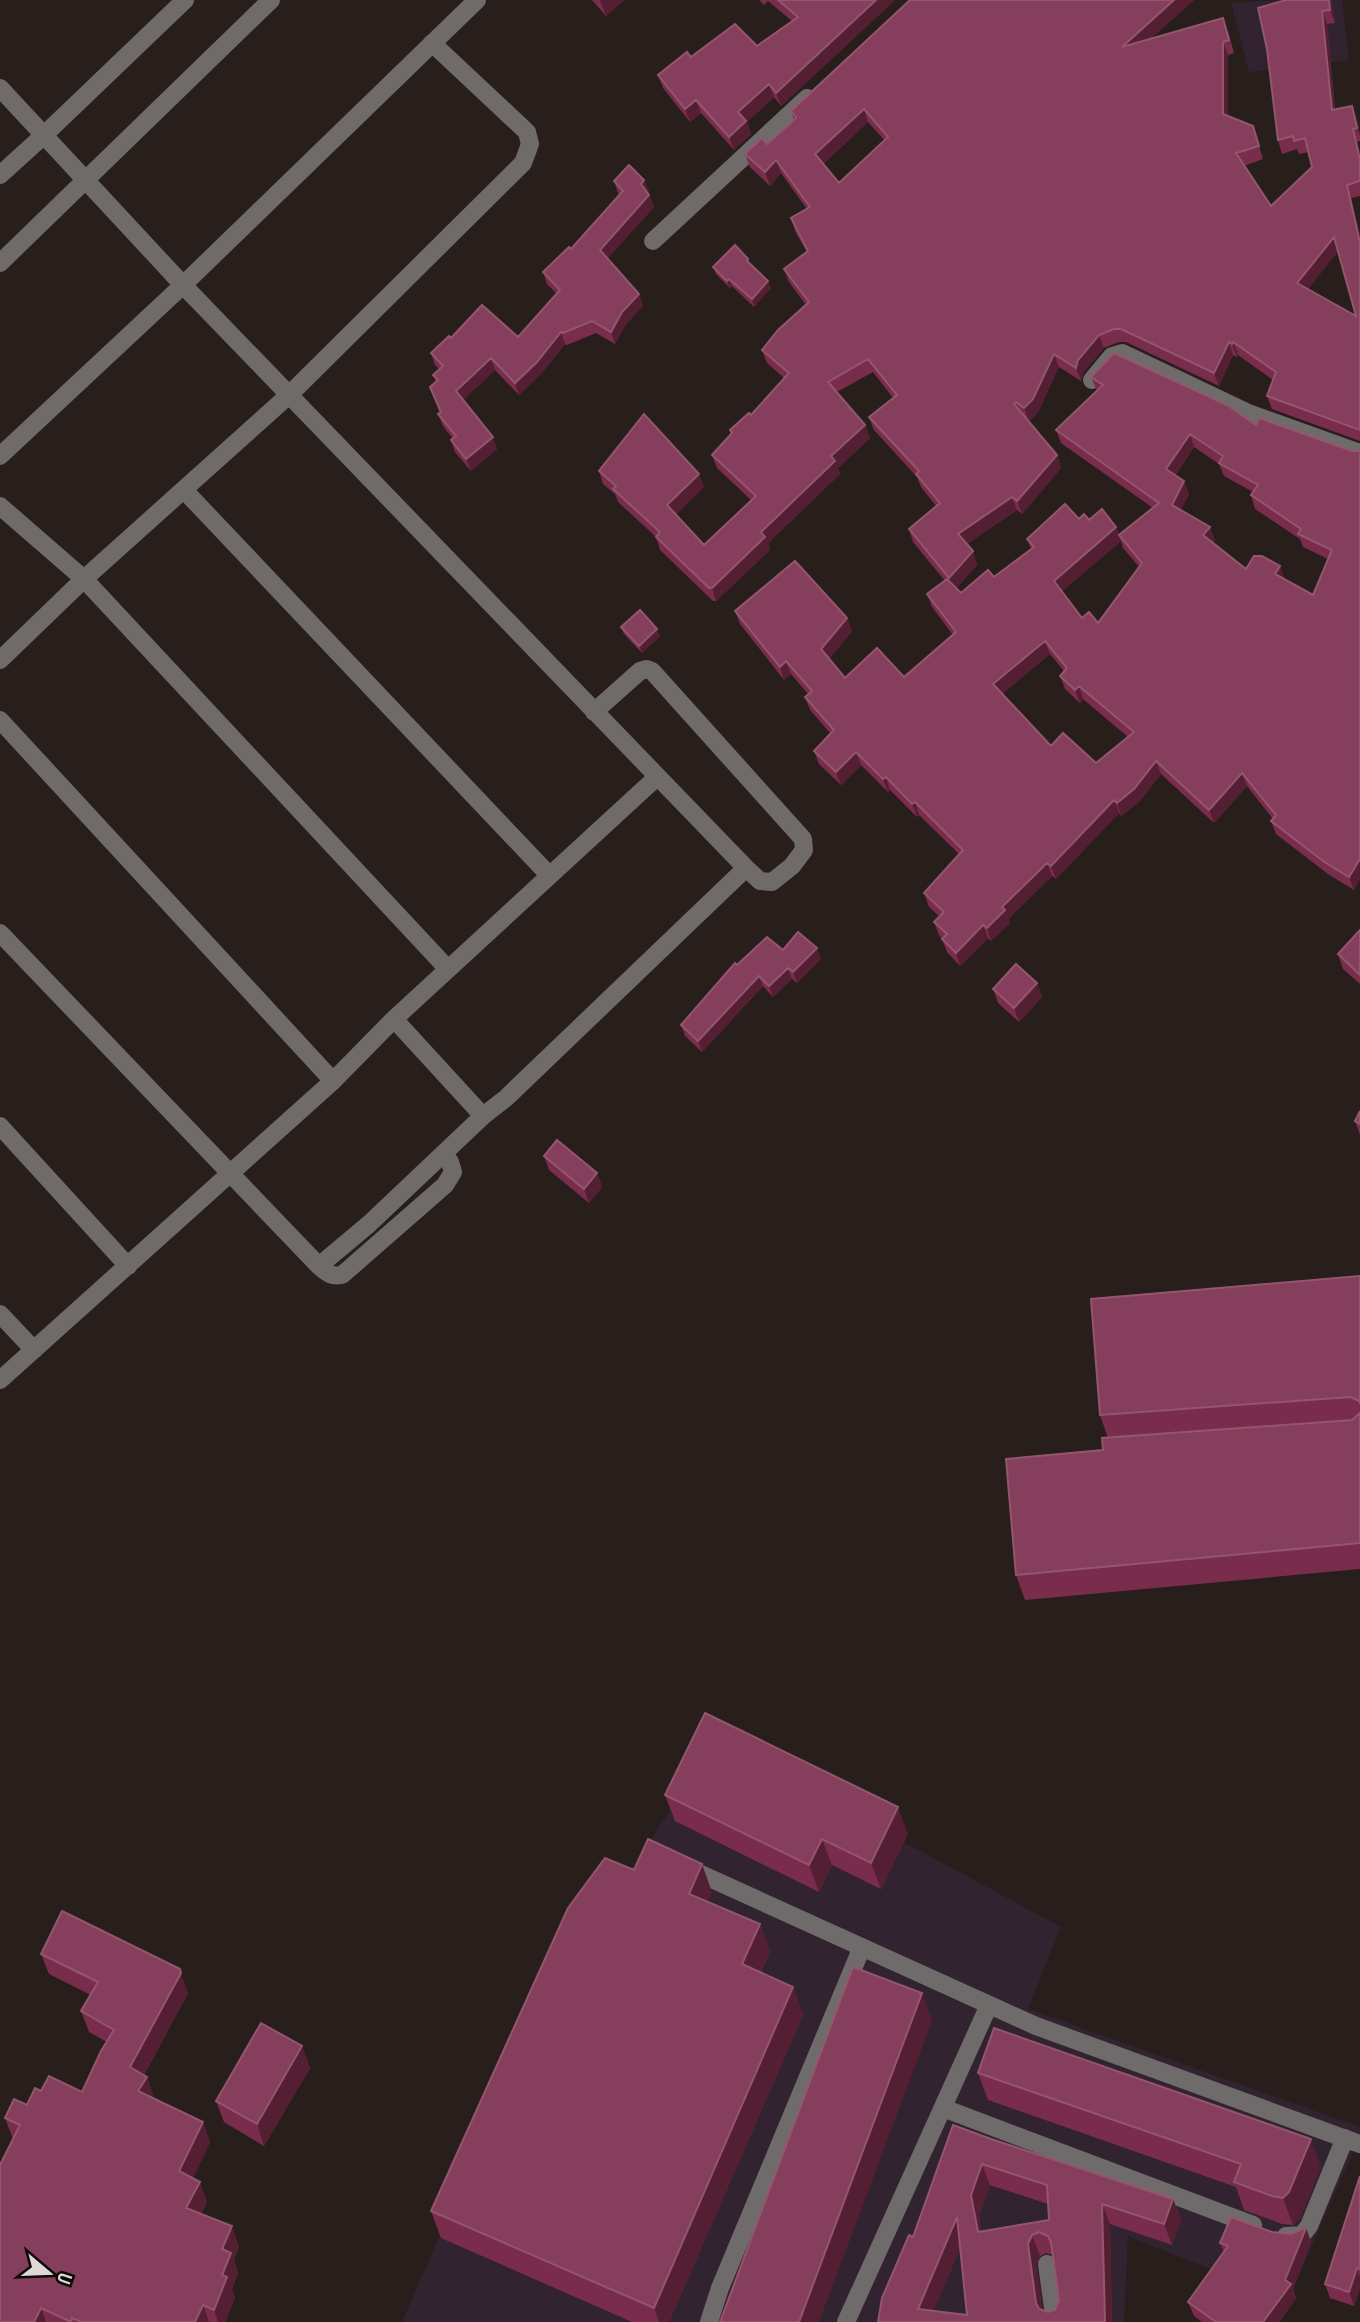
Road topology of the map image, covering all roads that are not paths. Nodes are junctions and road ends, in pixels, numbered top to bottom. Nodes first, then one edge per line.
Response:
1 (185, 0) edge
2 (271, 0) edge
3 (477, 0) edge
4 (432, 43) junction
5 (822, 83) edge
6 (0, 88) edge
7 (43, 136) junction
8 (0, 174) edge
9 (84, 181) junction
10 (653, 241) dead end
11 (0, 263) edge
12 (183, 285) junction
13 (1092, 380) edge
14 (289, 395) junction
15 (1360, 453) edge
16 (0, 456) edge
17 (184, 490) junction
18 (0, 506) edge
19 (84, 579) junction
20 (0, 660) edge
21 (594, 712) junction
22 (0, 720) edge
23 (657, 777) junction
24 (746, 868) junction
25 (550, 875) junction
26 (0, 933) edge
27 (447, 968) junction
28 (394, 1019) junction
29 (333, 1081) junction
30 (484, 1116) junction
31 (0, 1126) edge
32 (229, 1174) junction
33 (128, 1266) junction
34 (0, 1314) edge
35 (34, 1350) junction
36 (0, 1380) edge
37 (694, 1871) edge
38 (862, 1947) junction
39 (989, 2005) junction
40 (943, 2108) junction
41 (1353, 2141) edge
42 (1047, 2264) dead end
43 (709, 2322) edge
44 (846, 2322) edge
45 (1055, 2322) edge

1 - 7 street
2 - 9 street
3 - 4 street
4 - 12 street
4 - 14 street
5 - 10 street
6 - 7 street
7 - 8 street
7 - 9 street
9 - 11 street
9 - 12 street
12 - 14 street
12 - 16 street
13 - 15 street
14 - 17 street
14 - 21 street
17 - 19 street
17 - 25 street
18 - 19 street
19 - 20 street
19 - 27 street
21 - 23 street
21 - 24 street
22 - 29 street
23 - 24 street
23 - 25 street
24 - 30 street
25 - 27 street
26 - 32 street
27 - 28 street
28 - 29 street
28 - 30 street
29 - 32 street
30 - 32 street
31 - 33 street
32 - 33 street
33 - 35 street
34 - 35 street
35 - 36 street
37 - 38 street
38 - 39 street
38 - 43 street
39 - 40 street
39 - 41 street
40 - 41 street
40 - 44 street
42 - 45 street

